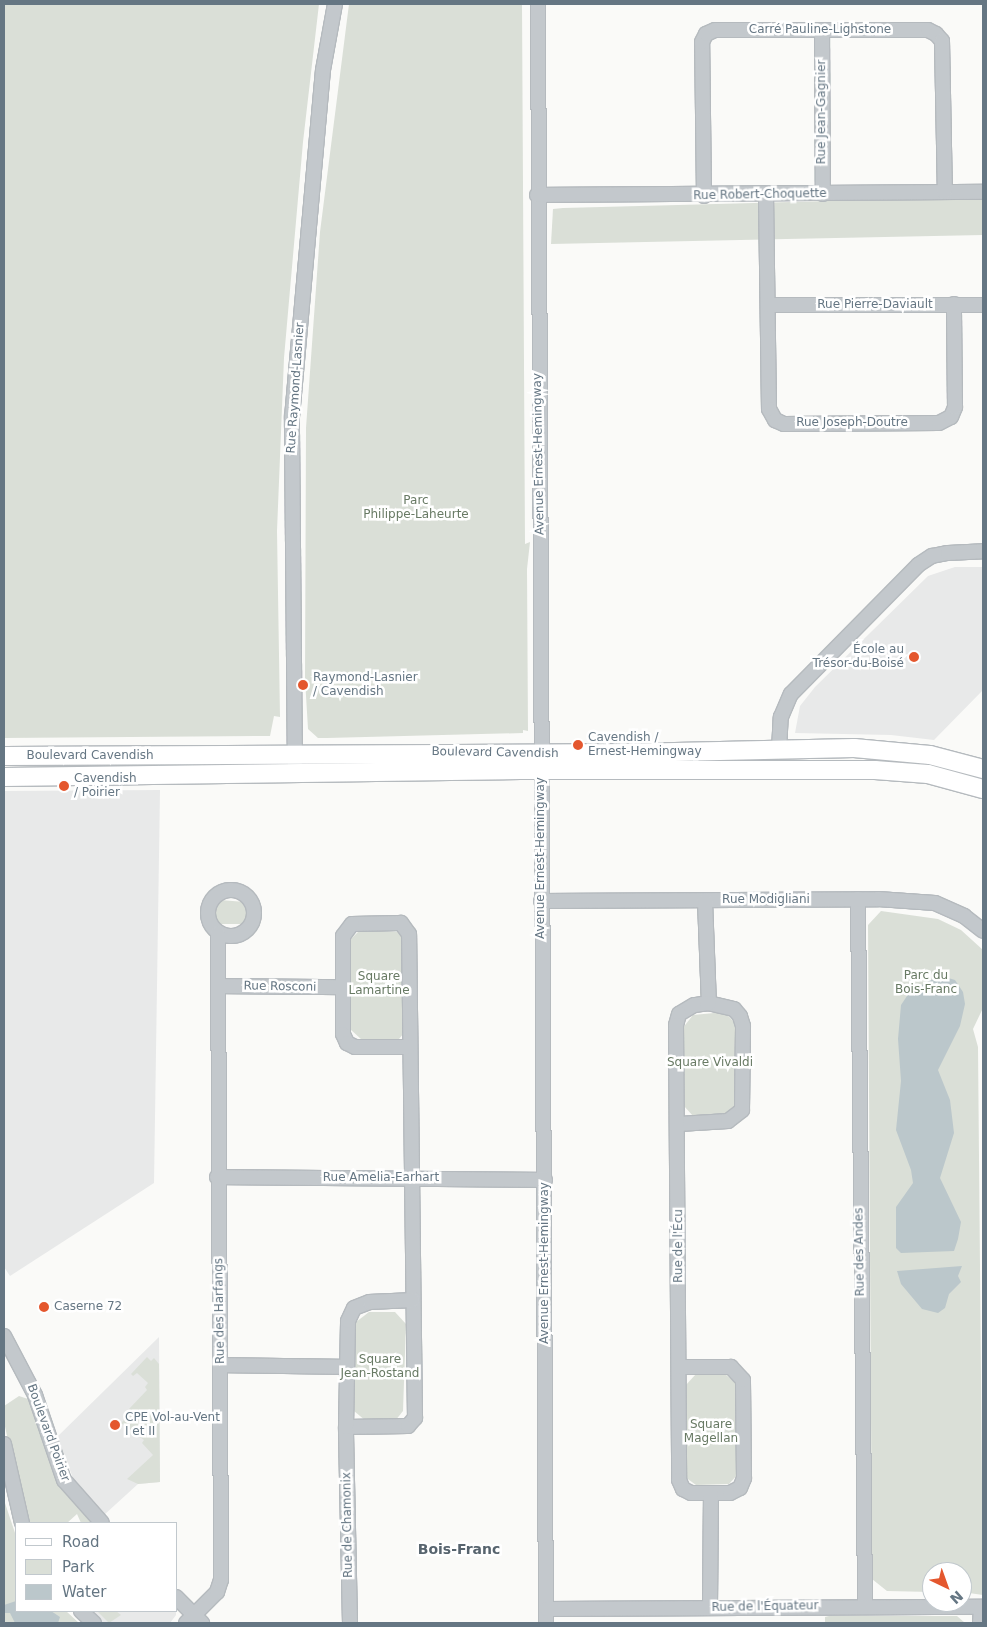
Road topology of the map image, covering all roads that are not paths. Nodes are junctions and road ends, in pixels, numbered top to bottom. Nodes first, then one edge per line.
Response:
1 (335, 4) edge
2 (538, 4) edge
3 (822, 30) junction
4 (945, 192) junction
5 (983, 192) edge
6 (823, 194) junction
7 (537, 195) junction
8 (766, 195) junction
9 (704, 196) junction
10 (954, 304) junction
11 (983, 304) edge
12 (768, 305) junction
13 (983, 551) edge
14 (779, 750) junction
15 (541, 753) junction
16 (295, 754) junction
17 (4, 756) edge
18 (76, 757) junction
19 (983, 769) edge
20 (541, 771) junction
21 (295, 774) junction
22 (4, 777) edge
23 (76, 777) junction
24 (983, 788) edge
25 (858, 899) junction
26 (541, 901) junction
27 (705, 901) junction
28 (983, 931) edge
29 (218, 933) dead end
30 (218, 986) junction
31 (342, 987) junction
32 (709, 1003) junction
33 (408, 1047) junction
34 (679, 1124) junction
35 (217, 1177) junction
36 (411, 1178) junction
37 (545, 1180) junction
38 (413, 1300) junction
39 (4, 1336) edge
40 (4, 1355) edge
41 (221, 1365) junction
42 (346, 1367) junction
43 (680, 1367) junction
44 (21, 1385) dead end
45 (346, 1427) junction
46 (4, 1444) edge
47 (712, 1494) junction
48 (22, 1522) edge
49 (101, 1522) edge
50 (178, 1600) edge
51 (865, 1606) junction
52 (710, 1607) junction
53 (982, 1607) edge
54 (547, 1609) junction
55 (82, 1612) edge
56 (194, 1620) edge
57 (94, 1623) edge
58 (350, 1623) edge
59 (546, 1623) edge
60 (980, 1623) edge

1 - 16 street, Rue Raymond-Lasnier
2 - 7 street, Avenue Ernest-Hemingway
3 - 4 street, Carré Pauline-Lighstone
3 - 6 street, Rue Jean-Gagnier
3 - 9 street, Carré Pauline-Lighstone
4 - 5 street, Rue Robert-Choquette
4 - 6 street, Rue Robert-Choquette
6 - 8 street, Rue Robert-Choquette
7 - 9 street, Rue Robert-Choquette
7 - 15 street, Avenue Ernest-Hemingway
8 - 9 street, Rue Robert-Choquette
8 - 12 street, Rue Joseph-Doutre
10 - 11 street, Rue Pierre-Daviault
10 - 12 street, Rue Pierre-Daviault
10 - 12 street, Rue Joseph-Doutre
13 - 14 street
14 - 15 main road, Boulevard Cavendish
14 - 19 main road, Boulevard Cavendish
15 - 16 main road, Boulevard Cavendish
15 - 20 street, Avenue Ernest-Hemingway
16 - 18 main road, Boulevard Cavendish
16 - 21 street, Rue Raymond-Lasnier
17 - 18 main road, Boulevard Cavendish
18 - 23 main road
20 - 21 main road, Boulevard Cavendish
20 - 24 main road, Boulevard Cavendish
20 - 26 street, Avenue Ernest-Hemingway
21 - 23 main road, Boulevard Cavendish
22 - 23 main road, Boulevard Cavendish
25 - 27 street, Rue Modigliani
25 - 28 street, Rue Modigliani
25 - 51 street, Rue des Andes
26 - 27 street, Rue Modigliani
26 - 37 street, Avenue Ernest-Hemingway
27 - 32 street
29 - 30 street, Rue des Harfangs
30 - 31 street, Rue Rosconi
30 - 35 street, Rue des Harfangs
31 - 33 street
31 - 33 street
32 - 34 street, Rue de l'Écu
32 - 34 street
33 - 36 street
34 - 43 street, Rue de l'Écu
35 - 36 street, Rue Amelia-Earhart
35 - 41 street, Rue des Harfangs
36 - 37 street, Rue Amelia-Earhart
36 - 38 street
37 - 54 street, Avenue Ernest-Hemingway
38 - 42 street, Rue de Chamonix
38 - 45 street
39 - 49 street, Boulevard Poirier
40 - 44 street, Boulevard Poirier
41 - 42 street
41 - 56 street, Rue des Harfangs
42 - 45 street, Rue de Chamonix
43 - 47 street, Rue de l'Écu
43 - 47 street, Rue de l'Écu
45 - 58 street, Rue de Chamonix
46 - 48 street
47 - 52 street
50 - 56 street
51 - 52 street, Rue de l'Équateur
51 - 53 street, Rue de l'Équateur
52 - 54 street, Rue de l'Équateur
53 - 60 street
54 - 59 street, Avenue Ernest-Hemingway
55 - 57 street

